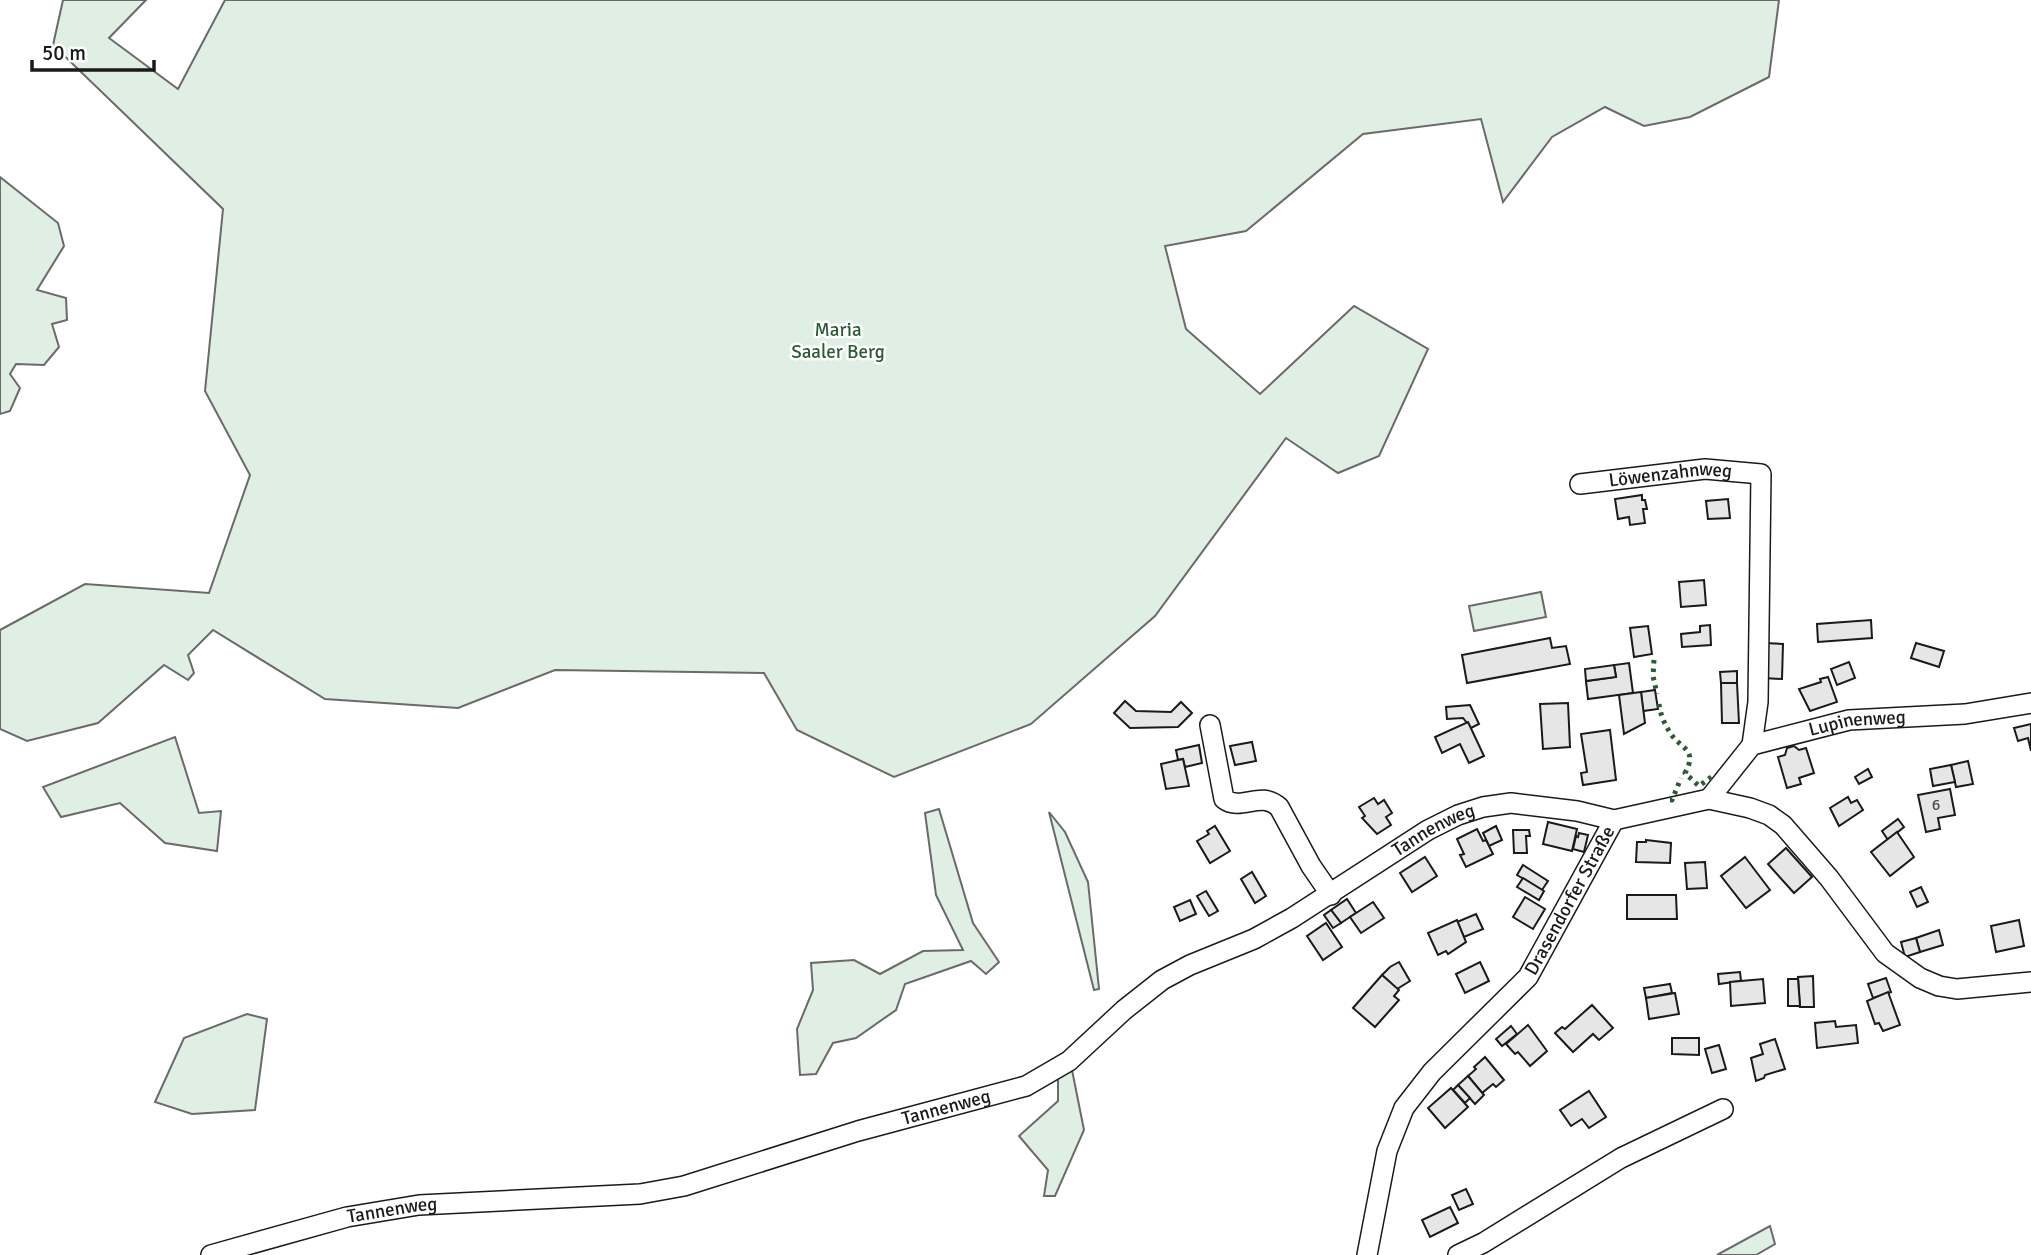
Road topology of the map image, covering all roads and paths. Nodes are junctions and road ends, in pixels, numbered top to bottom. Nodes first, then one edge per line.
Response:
1 (1580, 484) dead end
2 (2031, 703) edge
3 (1210, 724) dead end
4 (1752, 745) junction
5 (1709, 799) junction
6 (1614, 820) junction
7 (1331, 895) junction
8 (2031, 982) edge
9 (1723, 1109) dead end
10 (211, 1255) edge
11 (1367, 1255) edge
12 (1458, 1255) edge

1 - 4 street, Löwenzahnweg
2 - 4 street, Lupinenweg
3 - 7 street
4 - 5 street
5 - 6 street, Drasendorfer Straße
5 - 8 street, Drasendorfer Straße
6 - 7 street, Tannenweg
6 - 11 street, Drasendorfer Straße
7 - 10 street, Tannenweg
9 - 12 street

